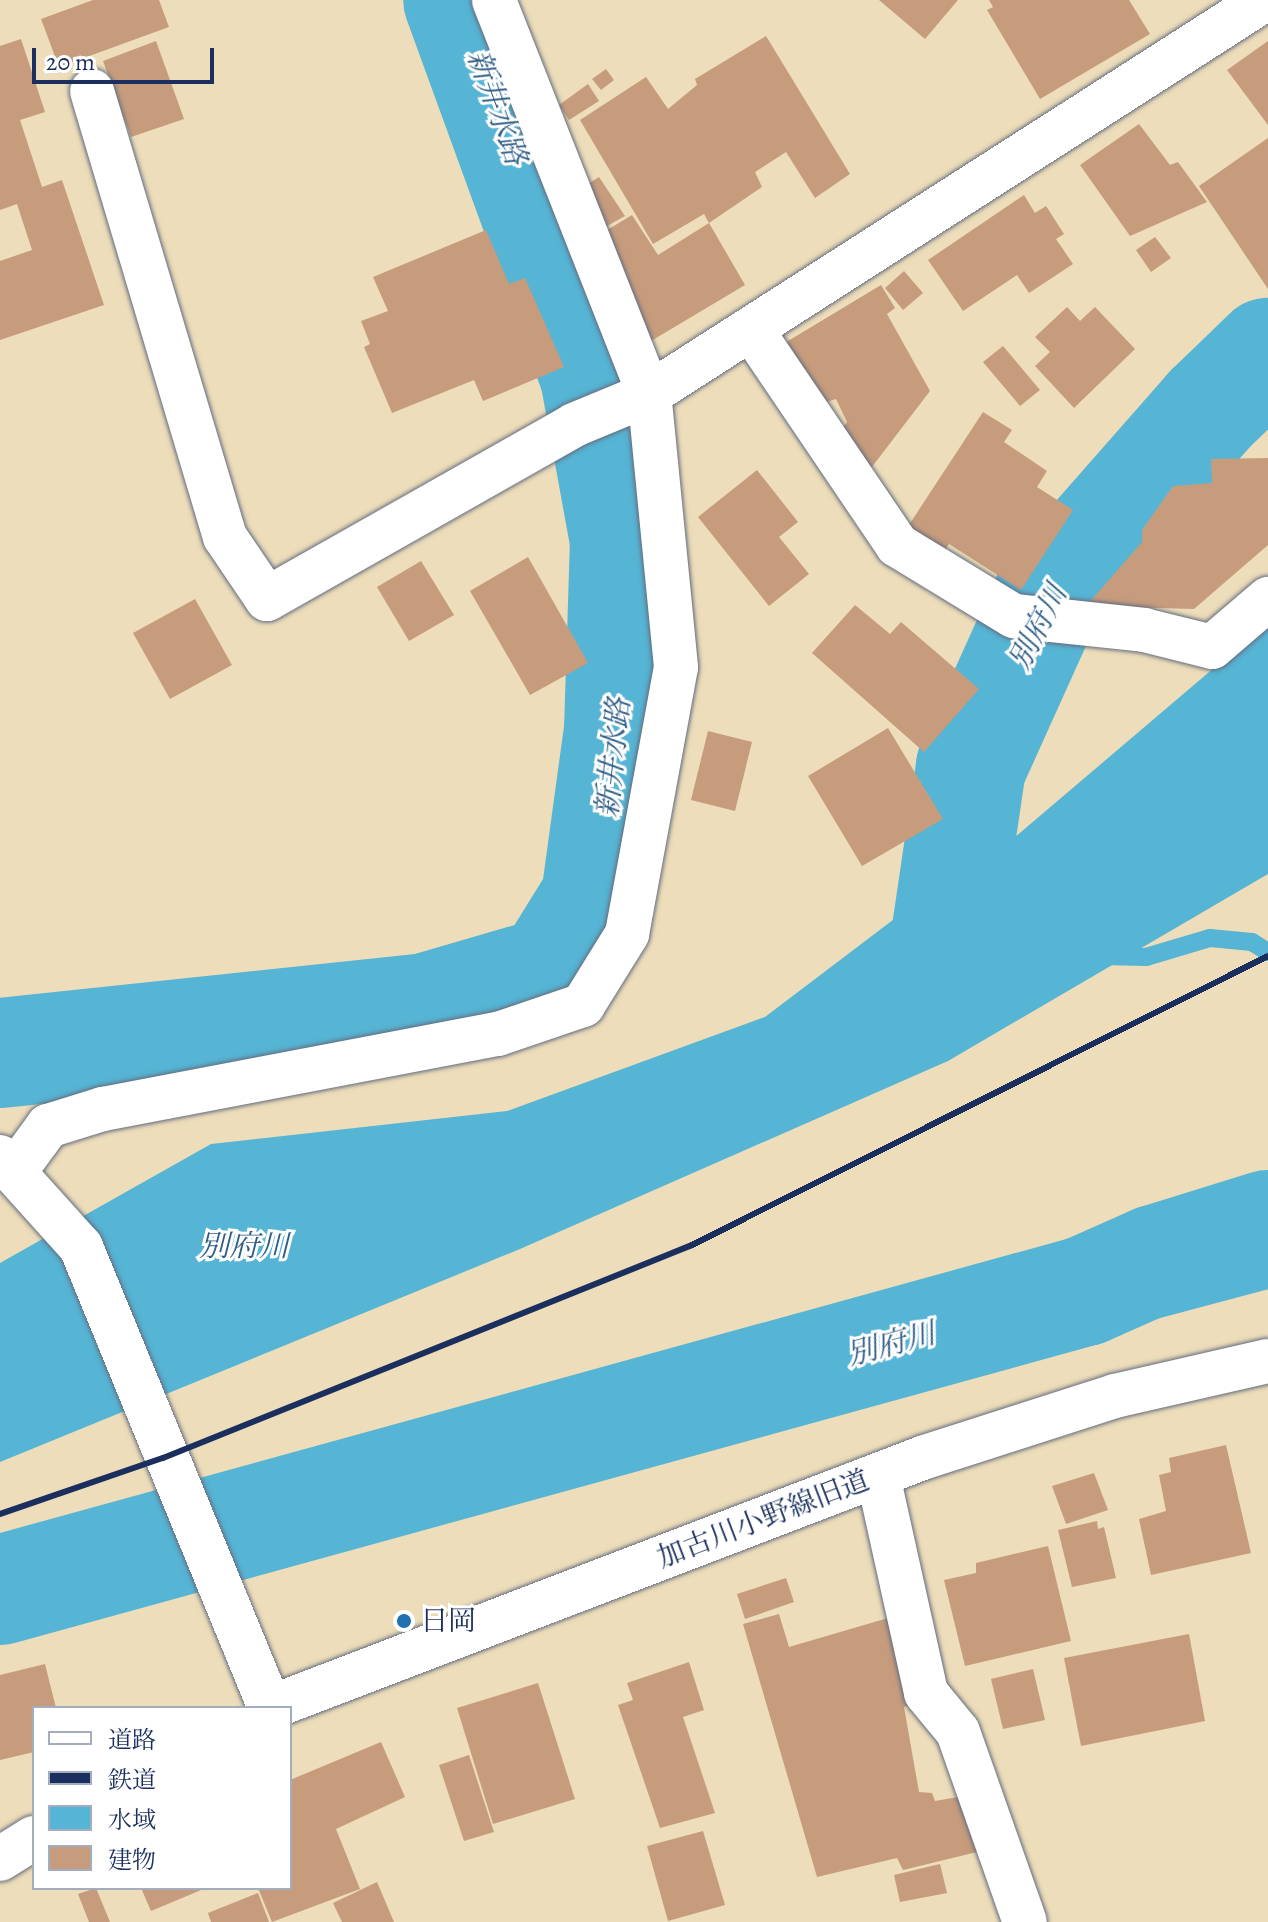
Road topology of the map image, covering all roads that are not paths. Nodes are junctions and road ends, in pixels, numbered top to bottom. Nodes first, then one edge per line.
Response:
1 (494, 0) edge
2 (1264, 0) edge
3 (92, 91) dead end
4 (751, 329) junction
5 (649, 394) junction
6 (1268, 599) edge
7 (8, 1164) edge
8 (1268, 1361) edge
9 (878, 1476) junction
10 (268, 1706) edge
11 (274, 1706) edge
12 (32, 1839) edge
13 (0, 1859) edge
14 (1025, 1922) edge

1 - 5 street
2 - 4 street
3 - 5 street
4 - 5 street
4 - 6 street
5 - 7 street
7 - 10 street
8 - 9 street, 加古川小野線旧道
9 - 11 street, 加古川小野線旧道
9 - 14 street
12 - 13 street

